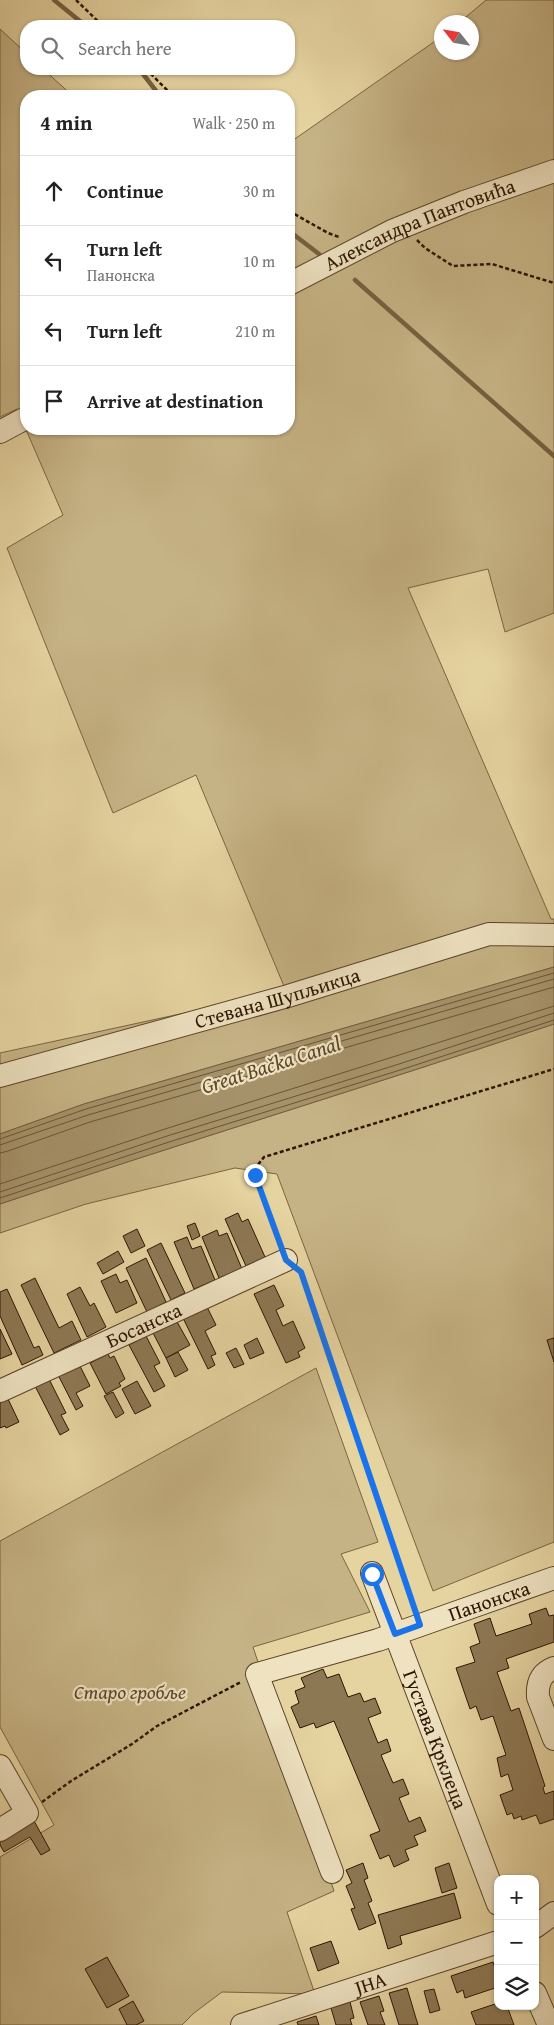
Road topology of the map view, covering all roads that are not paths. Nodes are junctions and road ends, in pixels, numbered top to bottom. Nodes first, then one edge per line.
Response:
1 (554, 171) edge
2 (295, 281) edge
3 (20, 421) edge
4 (0, 432) edge
5 (554, 935) edge
6 (0, 1076) edge
7 (286, 1260) road end
8 (0, 1391) edge
9 (372, 1574) dead end
10 (554, 1578) edge
11 (395, 1634) junction
12 (554, 1668) edge
13 (554, 1739) edge
14 (0, 1766) edge
15 (0, 1830) edge
16 (332, 1872) dead end
17 (494, 1894) edge
18 (554, 1913) edge
19 (539, 1924) edge
20 (494, 1943) edge
21 (539, 2000) edge
22 (550, 2023) edge
23 (242, 2025) edge

1 - 2 street, Александра Пантовића
3 - 4 street
5 - 6 street, Стевана Шупљикца
7 - 8 street, Босанска
9 - 11 street, Густава Крклеца
10 - 11 street, Панонска
11 - 16 street, Панонска
11 - 17 street, Густава Крклеца
12 - 13 street
14 - 15 street
18 - 19 street
20 - 23 street, ЈНА
21 - 22 street

